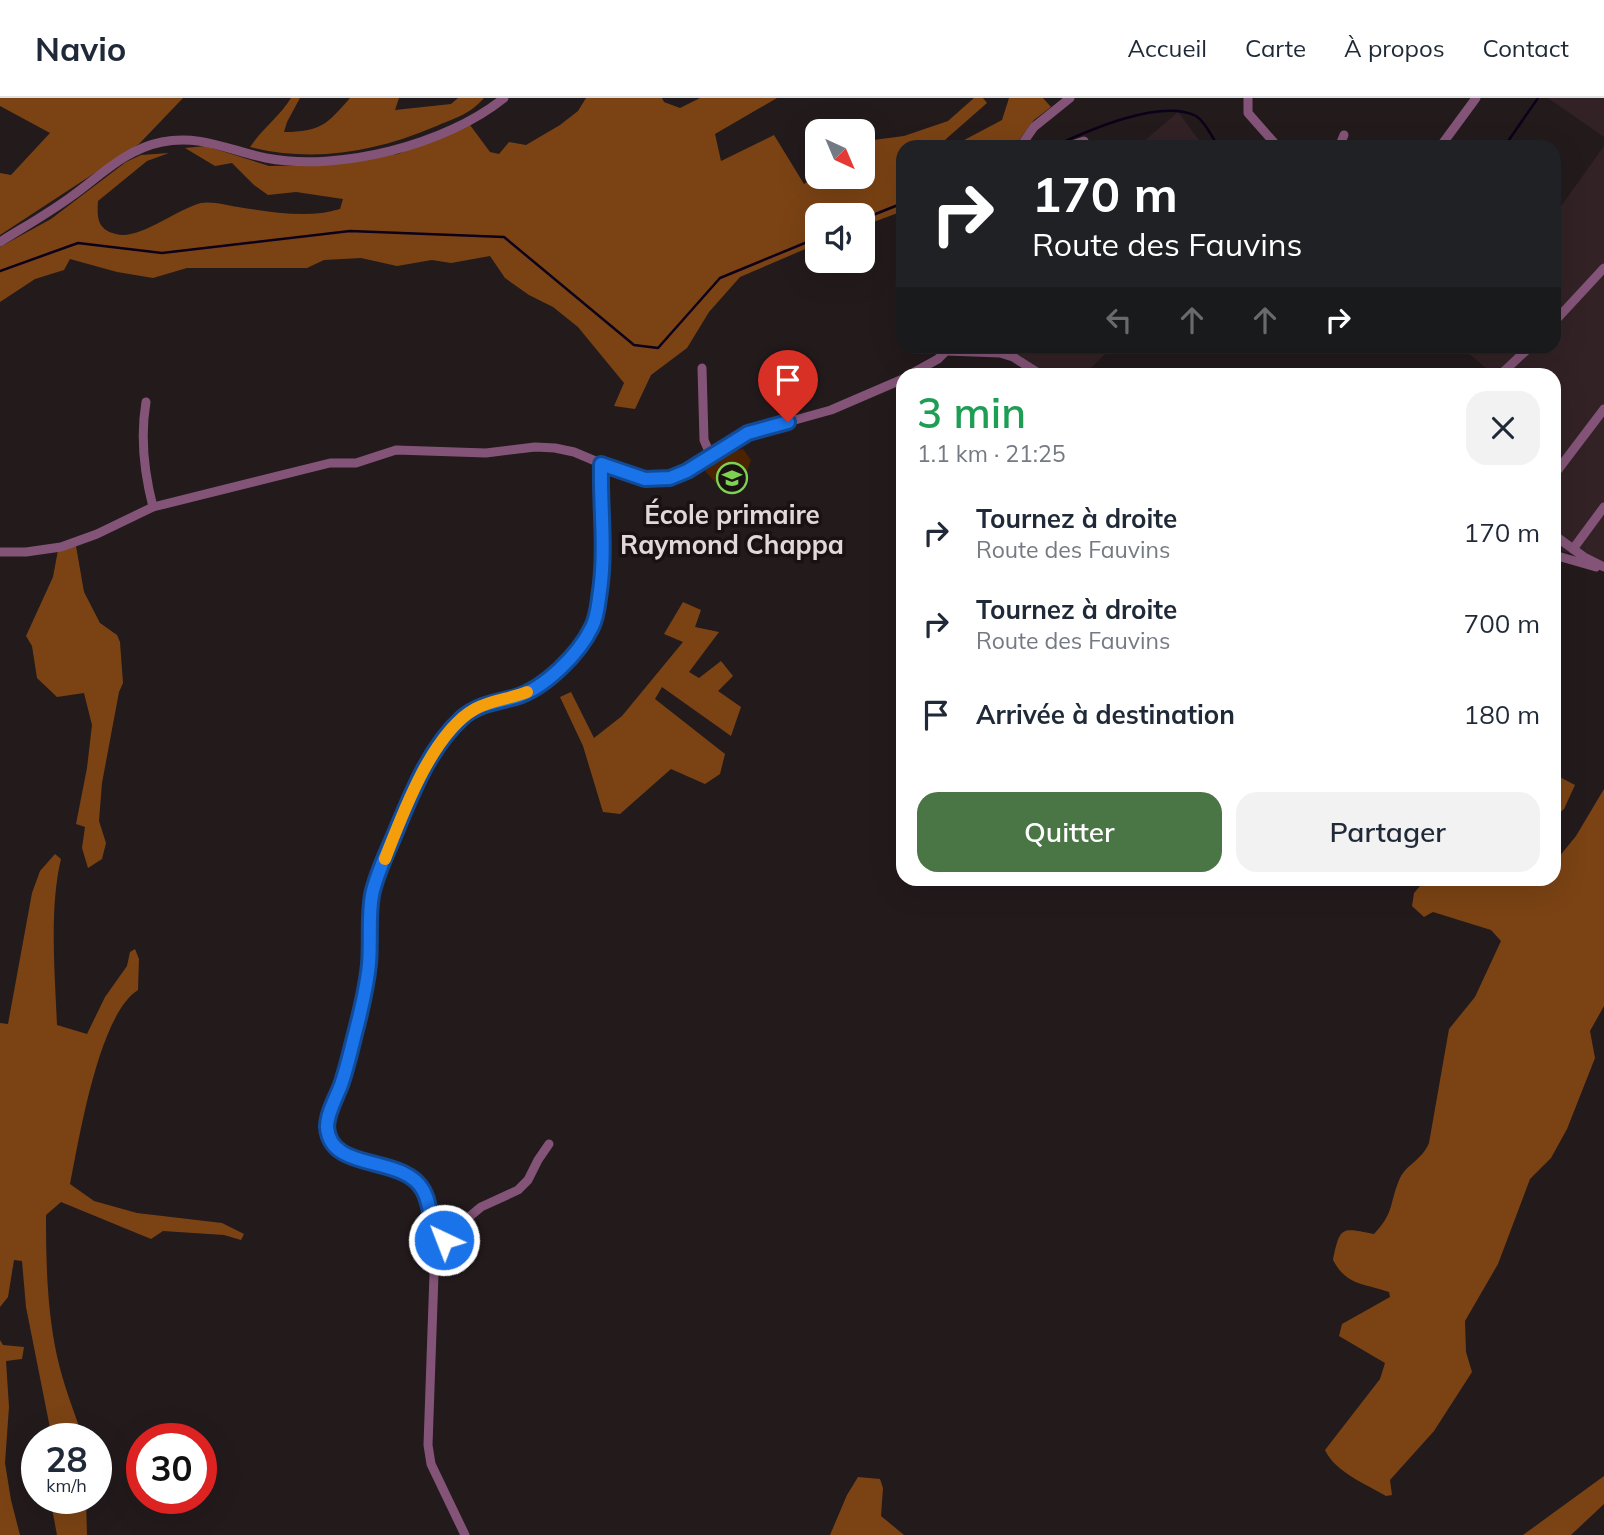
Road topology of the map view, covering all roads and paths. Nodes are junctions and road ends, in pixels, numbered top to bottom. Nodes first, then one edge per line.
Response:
1 (504, 98) edge
2 (1070, 98) edge
3 (1248, 98) edge
4 (1476, 98) edge
5 (1344, 135) dead end
6 (1025, 140) edge
7 (1272, 140) edge
8 (1342, 140) edge
9 (1445, 140) edge
10 (0, 242) edge
11 (1604, 268) edge
12 (1561, 314) edge
13 (942, 354) edge
14 (1002, 354) edge
15 (1522, 354) edge
16 (702, 368) dead end
17 (922, 368) edge
18 (1031, 368) edge
19 (1507, 368) edge
20 (896, 382) edge
21 (146, 402) dead end
22 (1604, 409) edge
23 (711, 456) junction
24 (601, 464) junction
25 (1561, 466) edge
26 (153, 507) junction
27 (1604, 507) edge
28 (1561, 540) edge
29 (1570, 547) junction
30 (0, 552) edge
31 (1561, 553) edge
32 (1561, 557) edge
33 (1604, 568) edge
34 (550, 1144) dead end
35 (433, 1247) junction
36 (465, 1535) edge

1 - 10 street
2 - 6 street
3 - 7 street
4 - 9 street
5 - 8 street
11 - 12 street
13 - 17 street
14 - 18 street
15 - 19 street
16 - 23 street
20 - 23 street
21 - 26 street
22 - 25 street
23 - 24 street
24 - 26 street
24 - 35 street
26 - 30 street
27 - 29 street
28 - 29 street
29 - 31 street
29 - 33 street
32 - 33 street
34 - 35 street
35 - 36 street

